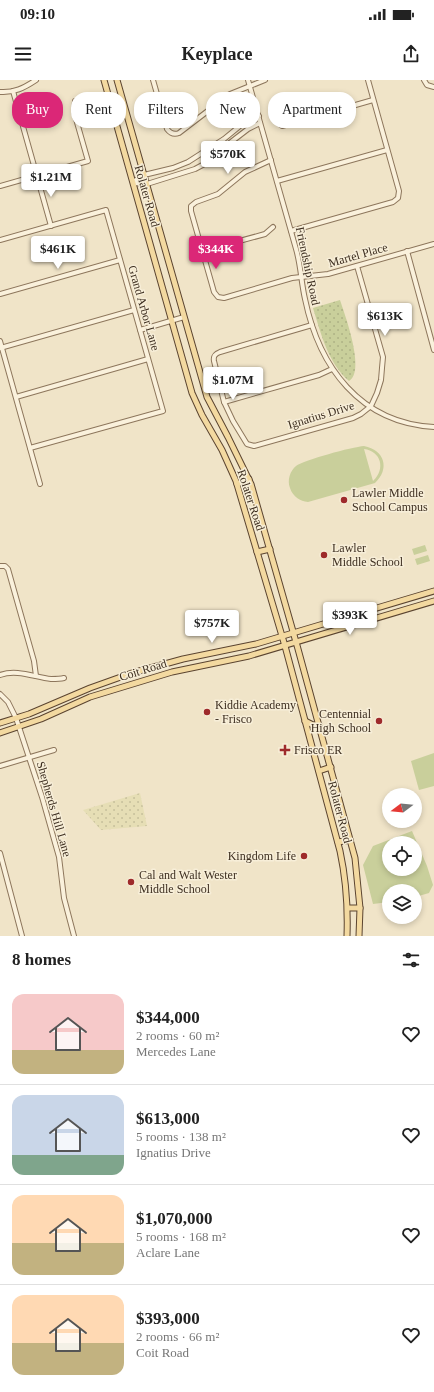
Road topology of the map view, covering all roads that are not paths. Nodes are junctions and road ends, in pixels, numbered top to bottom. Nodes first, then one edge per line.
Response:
1 (36, 80) edge
2 (104, 80) edge
3 (117, 80) edge
4 (153, 80) edge
5 (248, 80) edge
6 (265, 80) edge
7 (368, 80) edge
8 (424, 80) edge
9 (250, 86) junction
10 (434, 87) edge
11 (13, 91) junction
12 (0, 92) edge
13 (252, 92) edge
14 (373, 100) junction
15 (356, 105) edge
16 (260, 123) edge
17 (79, 128) edge
18 (237, 128) edge
19 (250, 128) edge
20 (210, 148) junction
21 (387, 150) junction
22 (218, 154) junction
23 (197, 157) junction
24 (271, 160) junction
25 (202, 165) junction
26 (36, 175) junction
27 (144, 175) junction
28 (277, 181) junction
29 (133, 183) junction
30 (147, 184) junction
31 (0, 186) edge
32 (51, 226) junction
33 (273, 226) dead end
34 (291, 231) junction
35 (0, 240) edge
36 (434, 244) edge
37 (203, 251) junction
38 (407, 251) junction
39 (120, 260) junction
40 (357, 266) junction
41 (302, 276) junction
42 (0, 294) edge
43 (134, 310) junction
44 (184, 317) junction
45 (172, 321) junction
46 (312, 325) junction
47 (140, 330) junction
48 (0, 342) edge
49 (1, 347) edge
50 (434, 350) edge
51 (148, 359) junction
52 (332, 369) junction
53 (16, 397) junction
54 (224, 402) junction
55 (371, 406) junction
56 (434, 427) edge
57 (30, 448) junction
58 (249, 479) junction
59 (40, 484) dead end
60 (237, 484) junction
61 (270, 549) junction
62 (257, 552) junction
63 (0, 566) edge
64 (434, 591) edge
65 (422, 595) junction
66 (434, 601) edge
67 (425, 603) junction
68 (294, 632) junction
69 (282, 636) junction
70 (296, 642) junction
71 (285, 646) junction
72 (201, 655) junction
73 (203, 665) junction
74 (132, 673) junction
75 (0, 675) edge
76 (36, 676) junction
77 (64, 678) dead end
78 (135, 683) junction
79 (0, 694) edge
80 (16, 718) junction
81 (305, 721) junction
82 (0, 723) edge
83 (319, 725) junction
84 (19, 727) junction
85 (0, 733) edge
86 (54, 750) dead end
87 (29, 758) junction
88 (0, 766) edge
89 (331, 767) junction
90 (319, 771) junction
91 (350, 840) junction
92 (338, 842) junction
93 (0, 853) edge
94 (348, 908) junction
95 (360, 908) junction
96 (22, 936) edge
97 (74, 936) edge
98 (347, 936) edge
99 (359, 936) edge

1 - 11 street
2 - 29 main road, Rolater Road
3 - 27 main road, Rolater Road
4 - 9 street
5 - 9 street, Friendship Road
6 - 9 street
7 - 14 street
8 - 10 street
9 - 13 street, Friendship Road
11 - 12 street
11 - 26 street
14 - 15 street
14 - 21 street
16 - 24 street, Friendship Road
17 - 26 street
18 - 20 street
19 - 22 street
20 - 22 street
20 - 23 street
21 - 28 street
21 - 34 street
22 - 25 street
23 - 25 street
23 - 27 street
24 - 28 street, Friendship Road
24 - 37 street
25 - 30 street
26 - 31 street
26 - 32 street
27 - 29 street
27 - 30 main road, Rolater Road
28 - 34 street, Friendship Road
29 - 30 street
29 - 45 main road, Rolater Road
30 - 44 main road, Rolater Road
32 - 35 street
32 - 39 street, Grand Arbor Lane
33 - 37 street
34 - 41 street, Friendship Road
36 - 38 street, Martel Place
37 - 41 street, Martel Place
38 - 40 street, Martel Place
38 - 50 street
39 - 42 street
39 - 43 street, Grand Arbor Lane
40 - 41 street, Martel Place
40 - 55 street, Ignatius Drive
41 - 46 street, Friendship Road
43 - 47 street, Grand Arbor Lane
43 - 49 street
44 - 45 street
44 - 58 main road, Rolater Road
45 - 47 street
45 - 60 main road, Rolater Road
46 - 52 street, Friendship Road
46 - 54 street
47 - 51 street, Grand Arbor Lane
48 - 49 street
49 - 53 street
51 - 53 street
51 - 57 street, Grand Arbor Lane
52 - 54 street
52 - 55 street, Friendship Road
53 - 57 street
54 - 55 street, Ignatius Drive
55 - 56 street, Friendship Road
57 - 59 street
58 - 60 main road
58 - 61 main road, Rolater Road
60 - 62 main road, Rolater Road
61 - 62 main road
61 - 68 main road, Rolater Road
62 - 69 main road, Rolater Road
63 - 76 street
64 - 65 main road, Coit Road
65 - 67 main road
65 - 68 main road, Coit Road
66 - 67 main road, Coit Road
67 - 70 main road, Coit Road
68 - 69 main road, Coit Road
68 - 70 main road, Rolater Road
69 - 71 main road, Rolater Road
69 - 72 main road, Coit Road
70 - 71 main road, Coit Road
70 - 83 main road, Rolater Road
71 - 73 main road, Coit Road
71 - 81 main road, Rolater Road
72 - 73 main road
72 - 74 main road, Coit Road
73 - 78 main road, Coit Road
74 - 78 main road
74 - 80 main road, Coit Road
75 - 76 street
76 - 77 street
78 - 84 main road, Coit Road
79 - 80 street, Shepherds Hill Lane
80 - 82 main road, Coit Road
80 - 84 street, Shepherds Hill Lane
81 - 83 main road
81 - 90 main road, Rolater Road
83 - 89 main road, Rolater Road
84 - 85 main road, Coit Road
84 - 87 street, Shepherds Hill Lane
86 - 87 street
87 - 88 street
87 - 97 street, Shepherds Hill Lane
89 - 90 main road
89 - 91 main road, Rolater Road
90 - 92 main road, Rolater Road
91 - 92 main road
91 - 95 main road, Rolater Road
92 - 94 main road, Rolater Road
93 - 96 street
94 - 95 main road
94 - 98 main road, Rolater Road
95 - 99 main road, Rolater Road

